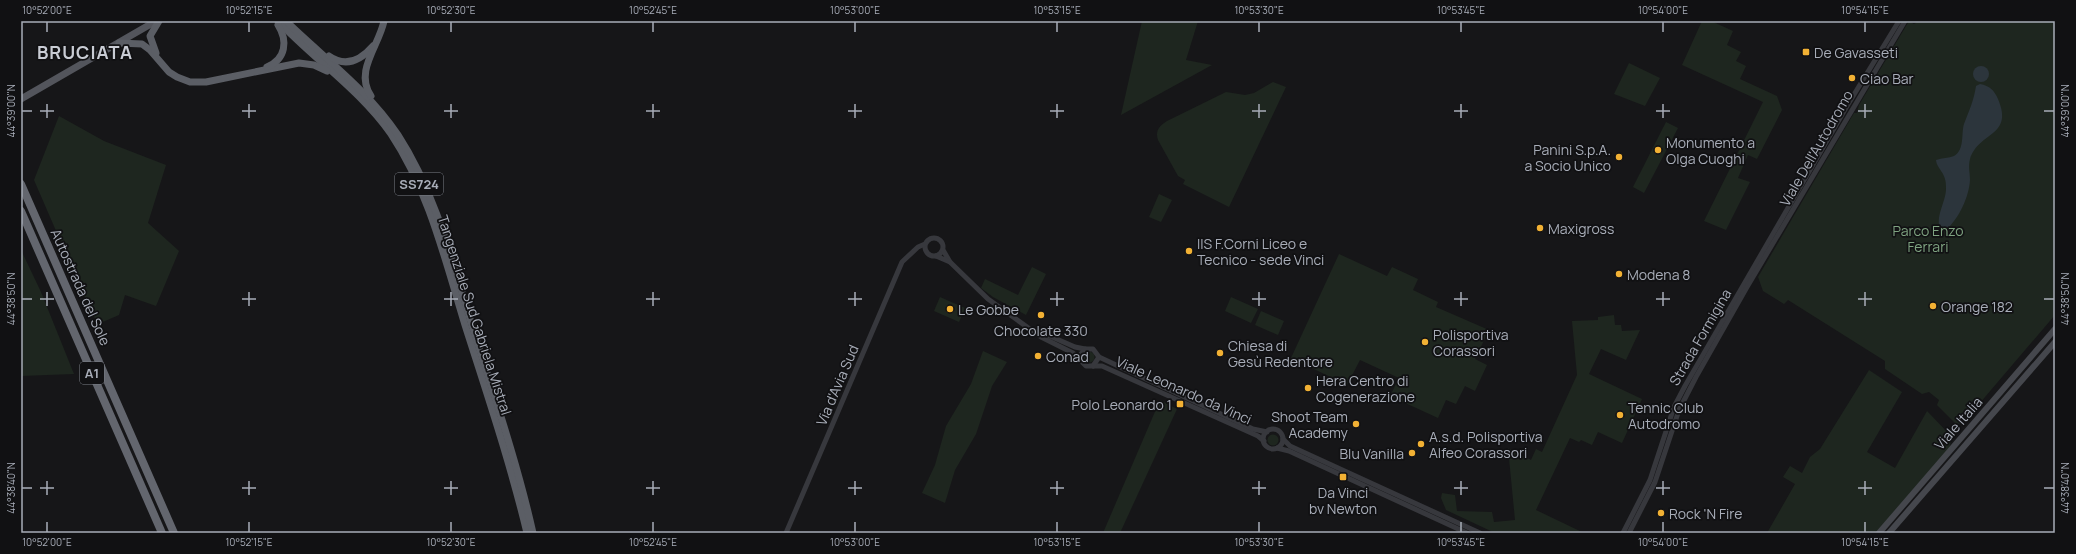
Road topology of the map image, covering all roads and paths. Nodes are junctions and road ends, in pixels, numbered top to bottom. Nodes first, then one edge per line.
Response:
1 (277, 21) edge
2 (286, 21) edge
3 (384, 21) edge
4 (1899, 21) edge
5 (1905, 21) edge
6 (155, 22) edge
7 (304, 39) junction
8 (377, 41) junction
9 (120, 43) junction
10 (162, 64) junction
11 (257, 71) junction
12 (21, 99) edge
13 (362, 99) junction
14 (390, 124) junction
15 (21, 184) edge
16 (21, 211) edge
17 (925, 244) junction
18 (915, 250) junction
19 (943, 250) junction
20 (926, 251) junction
21 (936, 256) junction
22 (950, 262) junction
23 (1745, 286) junction
24 (1028, 326) junction
25 (2055, 329) edge
26 (2055, 342) edge
27 (1085, 348) junction
28 (1098, 357) junction
29 (1079, 359) junction
30 (481, 364) junction
31 (1093, 366) junction
32 (495, 408) junction
33 (1267, 432) junction
34 (1283, 439) junction
35 (1264, 441) junction
36 (1277, 448) junction
37 (162, 533) edge
38 (174, 533) edge
39 (527, 533) edge
40 (534, 533) edge
41 (786, 533) edge
42 (1467, 533) edge
43 (1480, 533) edge
44 (1623, 533) edge
45 (1629, 533) edge
46 (1879, 533) edge
47 (1889, 533) edge

1 - 11 highway
1 - 13 highway, SS724
2 - 7 highway, SS724
3 - 8 highway
4 - 23 street, Viale Dell'Autodromo
5 - 23 street, Viale Dell'Autodromo
6 - 9 main road
6 - 10 highway
7 - 8 highway
7 - 14 highway, SS724
8 - 14 highway
9 - 10 highway
9 - 12 main road
10 - 11 highway
11 - 13 highway
13 - 30 highway, Tangenziale Sud Gabriela Mistral / SS724
14 - 30 highway, Tangenziale Sud Gabriela Mistral / SS724
15 - 38 highway, Autostrada del Sole / A1
16 - 37 highway, Autostrada del Sole / A1
17 - 18 street, Via d'Avia Sud
17 - 19 street
17 - 20 street
18 - 20 street
18 - 41 street, Via d'Avia Sud
19 - 21 street
19 - 22 street
20 - 21 street
21 - 22 street
22 - 24 street
23 - 44 street, Strada Formigina
23 - 45 street, Strada Formigina
24 - 27 street
24 - 29 street
25 - 46 main road, Viale Italia
26 - 47 main road, Viale Italia
27 - 28 street
27 - 29 street
28 - 31 street
28 - 33 street, Viale Leonardo da Vinci
29 - 31 street
30 - 32 highway, Tangenziale Sud Gabriela Mistral / SS724
31 - 35 street, Viale Leonardo da Vinci
32 - 39 highway, Tangenziale Sud Gabriela Mistral / SS724
32 - 40 highway, Tangenziale Sud Gabriela Mistral / SS724
33 - 34 street
33 - 35 street
34 - 36 street
34 - 43 street
35 - 36 street
36 - 42 street

